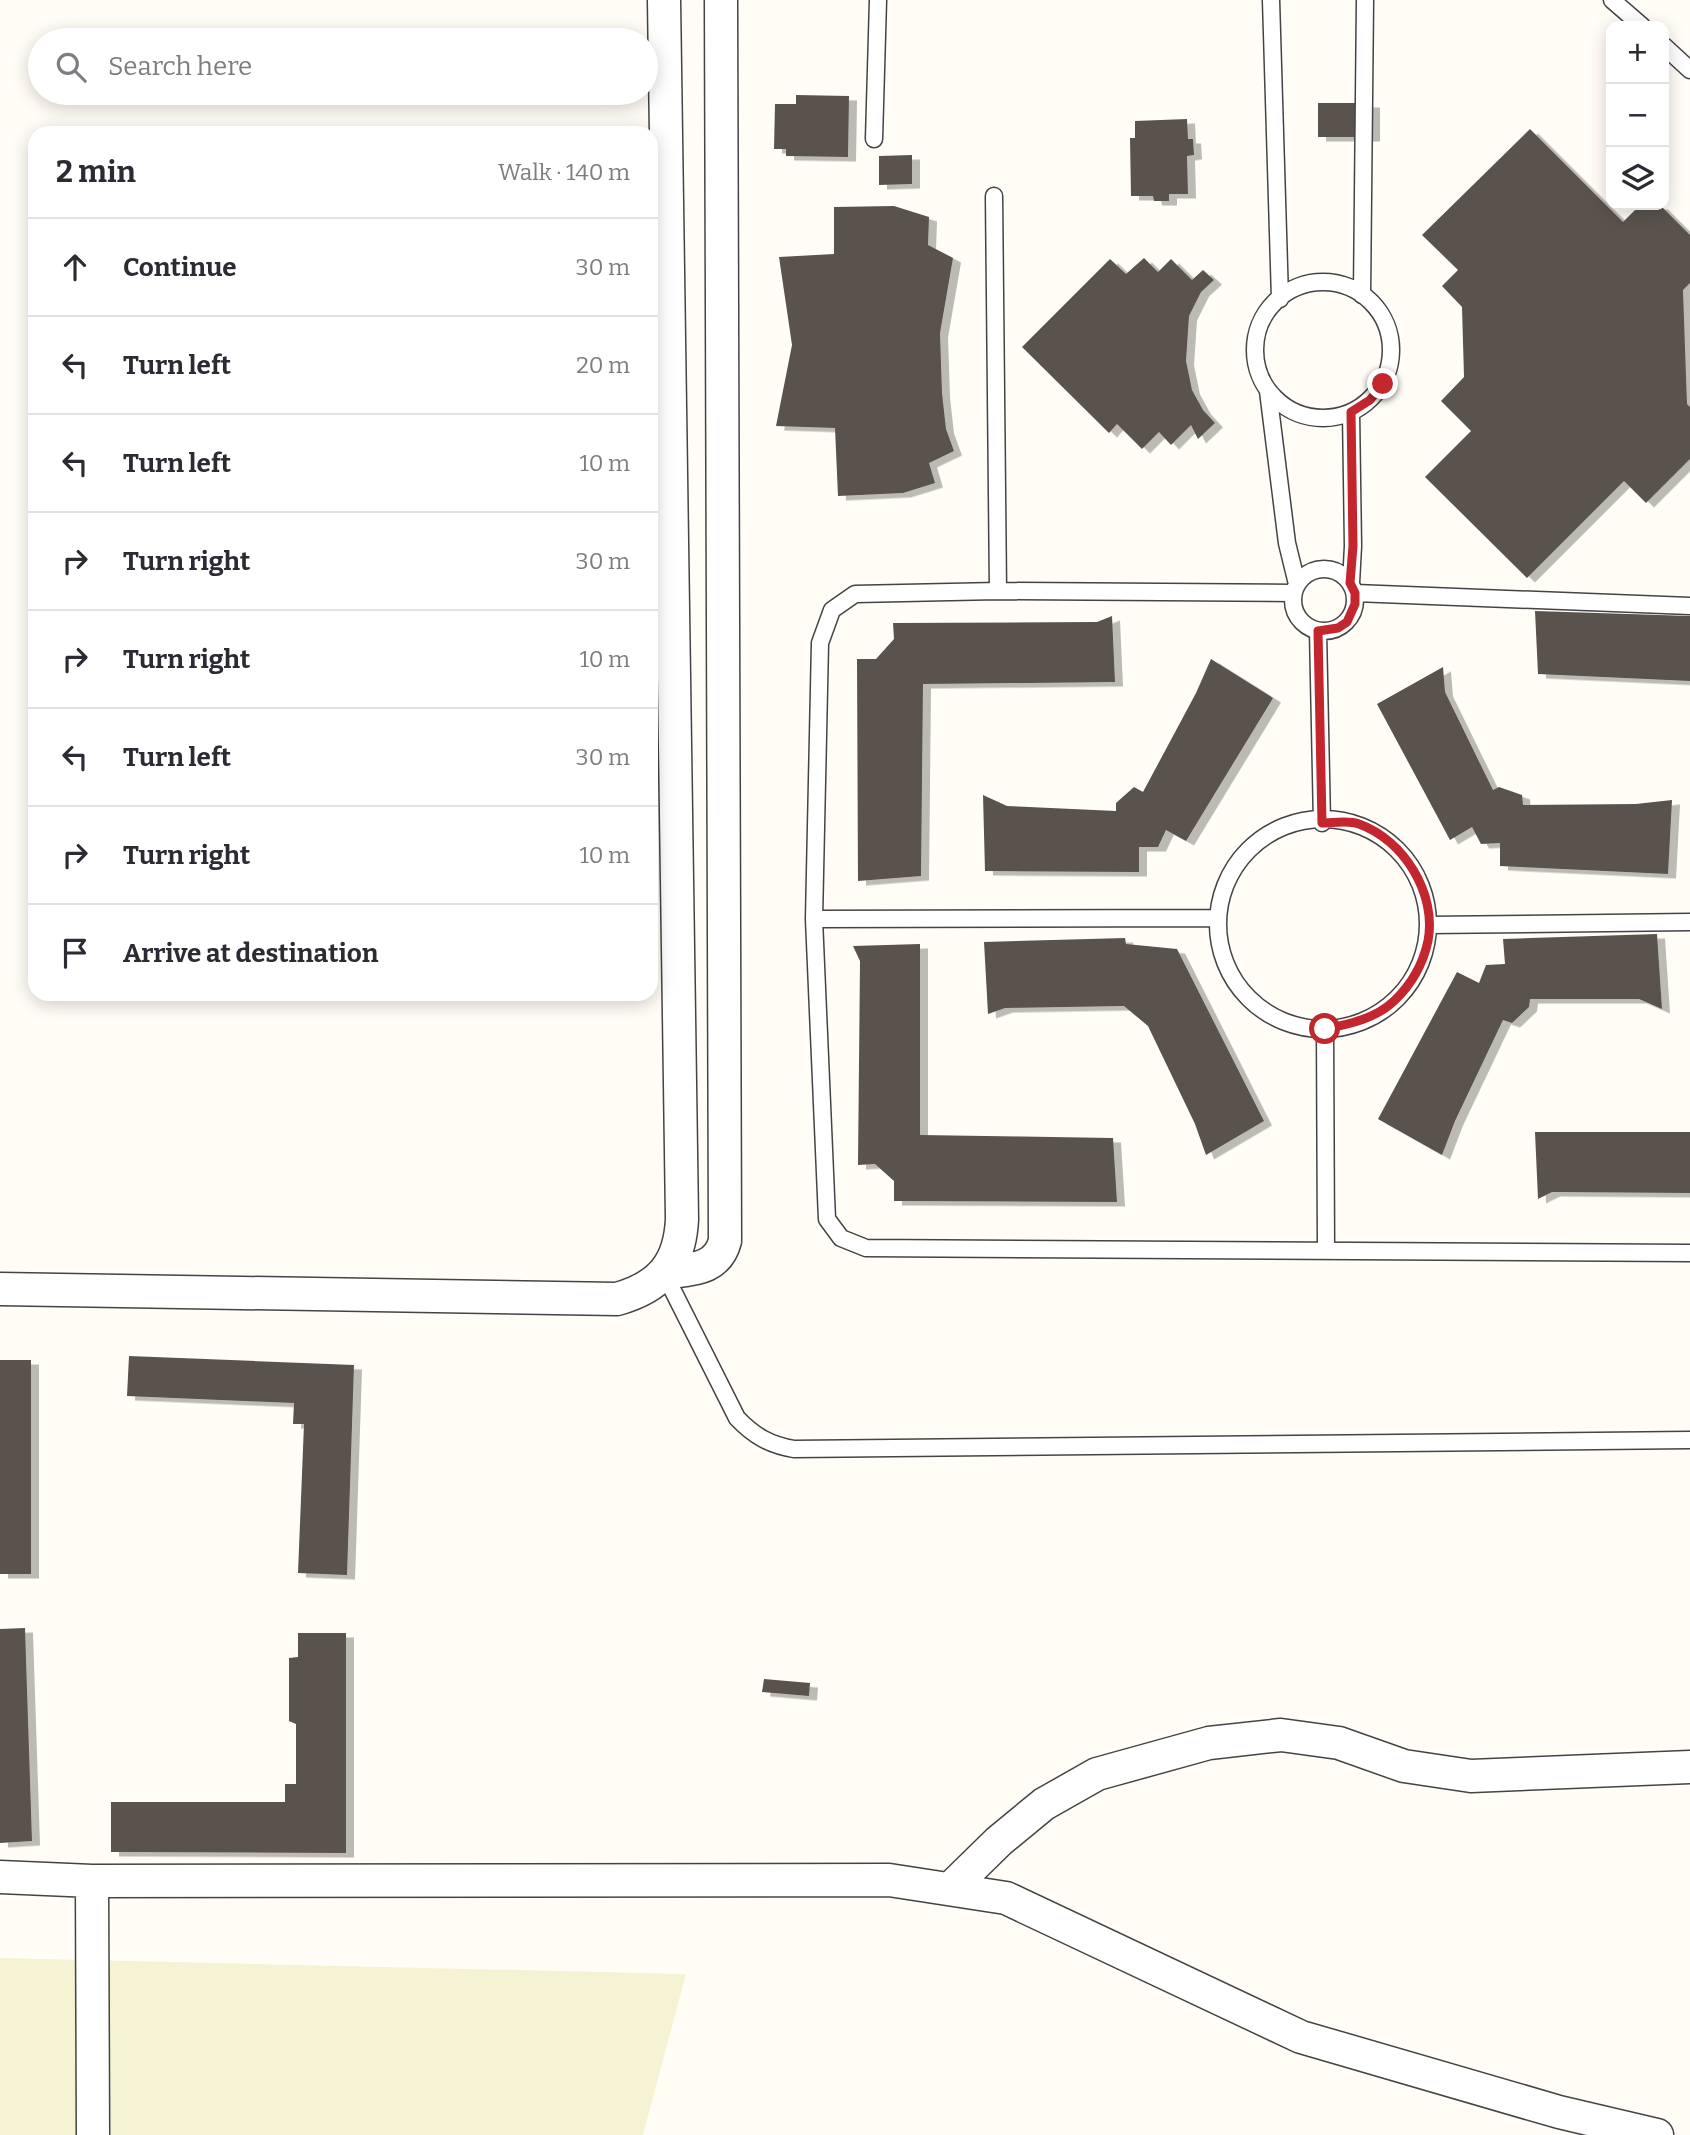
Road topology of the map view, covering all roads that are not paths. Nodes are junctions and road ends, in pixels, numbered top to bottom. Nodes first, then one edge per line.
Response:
1 (664, 0) edge
2 (721, 0) edge
3 (878, 0) edge
4 (1272, 0) edge
5 (1364, 0) edge
6 (1612, 0) edge
7 (1636, 21) edge
8 (1669, 51) edge
9 (1690, 70) edge
10 (874, 139) dead end
11 (994, 196) dead end
12 (1362, 295) junction
13 (1280, 299) junction
14 (1268, 391) junction
15 (1351, 412) junction
16 (1295, 588) junction
17 (1353, 588) junction
18 (998, 591) junction
19 (1690, 606) edge
20 (1318, 631) junction
21 (1322, 823) junction
22 (1217, 918) junction
23 (814, 919) junction
24 (1690, 922) edge
25 (1428, 925) junction
26 (1325, 1029) junction
27 (1326, 1251) junction
28 (1690, 1253) edge
29 (664, 1273) junction
30 (0, 1289) edge
31 (1690, 1440) edge
32 (1690, 1766) edge
33 (0, 1877) edge
34 (92, 1881) junction
35 (950, 1889) junction
36 (93, 2135) edge
37 (1657, 2135) edge

1 - 29 street
2 - 29 street
3 - 10 lane
4 - 13 lane
5 - 12 lane
6 - 7 lane
8 - 9 lane
11 - 18 lane
12 - 13 lane
12 - 15 lane
13 - 14 lane
14 - 15 lane
14 - 16 lane
15 - 17 lane
16 - 17 lane
16 - 18 lane
16 - 20 lane
17 - 19 lane
17 - 20 lane
18 - 23 lane
20 - 21 lane
21 - 22 lane
21 - 25 lane
22 - 23 lane
22 - 26 lane
23 - 27 lane
24 - 25 lane
25 - 26 lane
26 - 27 lane
27 - 28 lane
29 - 30 street
29 - 31 lane
32 - 35 street
33 - 34 street
34 - 35 street
34 - 36 street
35 - 37 street

